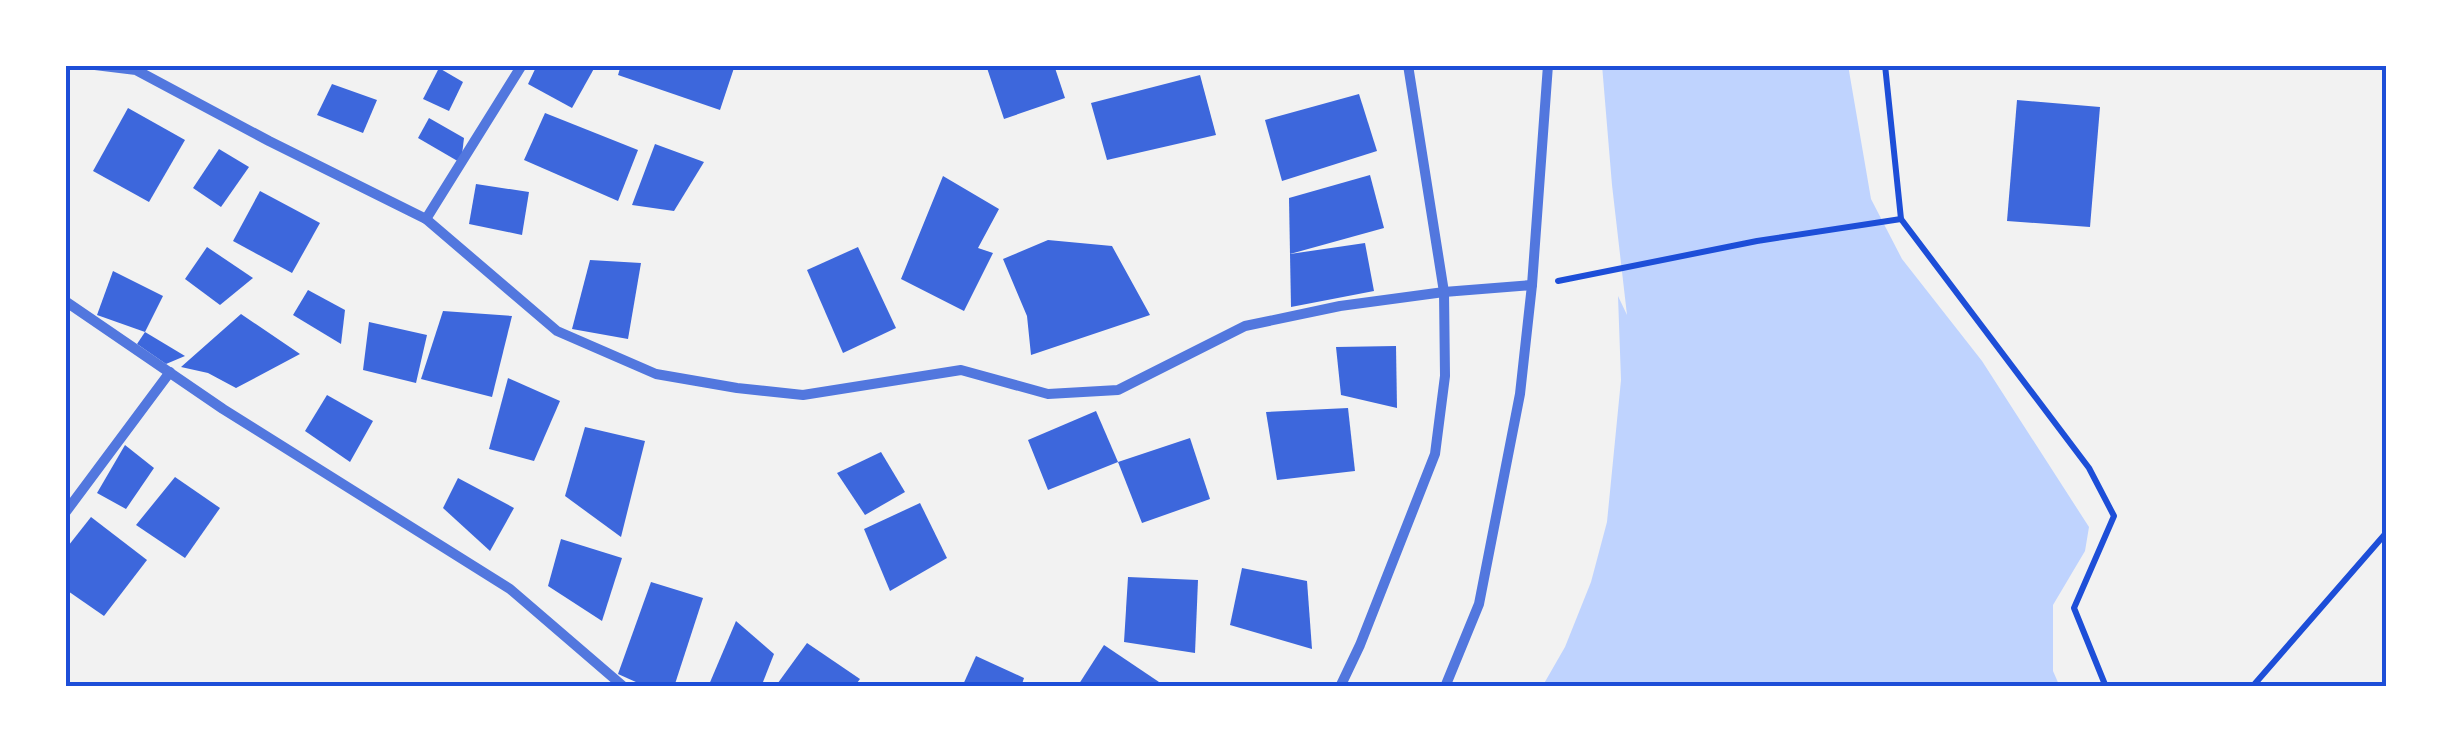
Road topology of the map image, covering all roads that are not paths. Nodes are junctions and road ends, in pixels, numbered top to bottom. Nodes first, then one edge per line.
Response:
1 (95, 65) edge
2 (522, 65) edge
3 (1408, 65) edge
4 (1548, 65) edge
5 (137, 67) edge
6 (426, 219) junction
7 (1532, 285) junction
8 (1444, 292) junction
9 (65, 301) edge
10 (170, 372) junction
11 (65, 512) edge
12 (624, 687) edge
13 (1340, 687) edge
14 (1445, 687) edge

1 - 5 street
2 - 6 street
3 - 8 street
4 - 7 street
5 - 6 street
6 - 8 street
7 - 8 street
7 - 14 street
8 - 13 street
9 - 10 street
10 - 11 street
10 - 12 street

